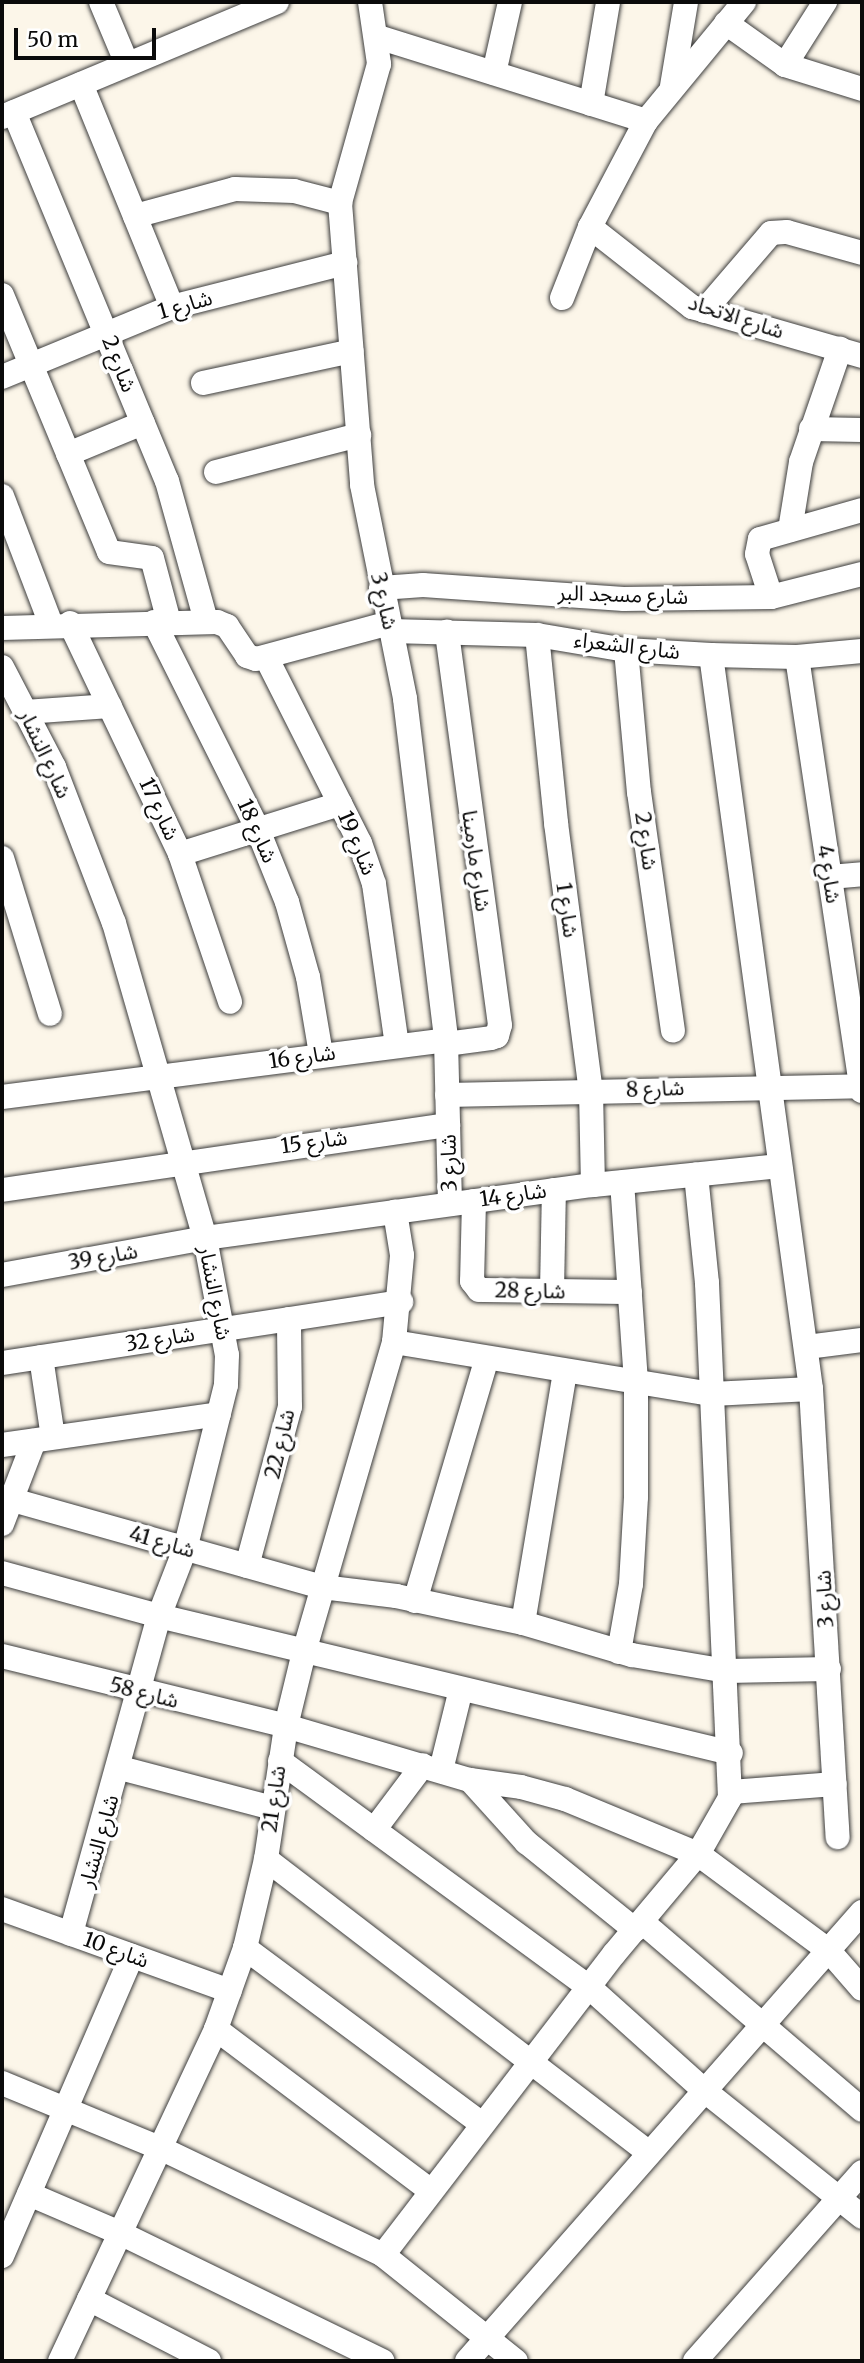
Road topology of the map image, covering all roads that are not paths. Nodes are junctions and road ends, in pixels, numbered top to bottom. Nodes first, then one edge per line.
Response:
1 (102, 2) edge
2 (277, 2) edge
3 (370, 2) edge
4 (510, 2) edge
5 (608, 2) edge
6 (686, 2) edge
7 (744, 2) edge
8 (825, 2) edge
9 (726, 23) junction
10 (378, 37) junction
11 (127, 64) junction
12 (785, 65) junction
13 (494, 73) junction
14 (81, 84) junction
15 (672, 86) junction
16 (862, 89) edge
17 (591, 104) junction
18 (8, 114) edge
19 (646, 121) junction
20 (340, 203) junction
21 (135, 216) junction
22 (590, 227) junction
23 (862, 253) edge
24 (345, 263) junction
25 (2, 295) edge
26 (562, 298) dead end
27 (172, 307) junction
28 (704, 311) junction
29 (105, 331) junction
30 (352, 351) junction
31 (851, 353) edge
32 (30, 364) junction
33 (2, 377) edge
34 (203, 383) dead end
35 (143, 424) junction
36 (811, 429) junction
37 (862, 430) edge
38 (359, 435) junction
39 (68, 454) junction
40 (216, 472) dead end
41 (2, 496) edge
42 (862, 510) edge
43 (790, 530) junction
44 (862, 574) edge
45 (381, 588) junction
46 (771, 597) junction
47 (206, 621) junction
48 (162, 622) junction
49 (61, 623) junction
50 (390, 627) junction
51 (2, 628) edge
52 (447, 632) junction
53 (537, 635) junction
54 (626, 650) junction
55 (862, 651) edge
56 (711, 655) junction
57 (266, 657) junction
58 (797, 657) junction
59 (2, 667) edge
60 (15, 706) edge
61 (110, 706) junction
62 (340, 804) junction
63 (258, 830) junction
64 (180, 854) junction
65 (2, 858) edge
66 (862, 874) edge
67 (830, 877) junction
68 (230, 1002) dead end
69 (50, 1014) dead end
70 (673, 1031) dead end
71 (446, 1042) junction
72 (397, 1045) junction
73 (321, 1054) junction
74 (158, 1078) junction
75 (769, 1086) junction
76 (862, 1086) edge
77 (591, 1091) junction
78 (862, 1091) edge
79 (447, 1095) junction
80 (2, 1097) edge
81 (448, 1125) junction
82 (181, 1161) junction
83 (780, 1166) junction
84 (696, 1175) junction
85 (622, 1182) junction
86 (593, 1185) junction
87 (2, 1190) edge
88 (554, 1190) junction
89 (474, 1201) junction
90 (450, 1204) junction
91 (395, 1212) junction
92 (205, 1238) junction
93 (2, 1275) edge
94 (552, 1291) junction
95 (630, 1292) junction
96 (401, 1302) junction
97 (289, 1319) junction
98 (222, 1329) junction
99 (862, 1340) edge
100 (394, 1342) junction
101 (807, 1347) junction
102 (41, 1357) junction
103 (487, 1358) junction
104 (2, 1363) edge
105 (565, 1371) junction
106 (636, 1382) junction
107 (811, 1389) junction
108 (712, 1394) junction
109 (219, 1414) junction
110 (43, 1439) junction
111 (2, 1445) edge
112 (6, 1498) edge
113 (2, 1524) edge
114 (185, 1549) junction
115 (247, 1566) junction
116 (2, 1573) edge
117 (322, 1587) junction
118 (415, 1601) junction
119 (159, 1616) junction
120 (523, 1623) junction
121 (304, 1651) junction
122 (619, 1652) junction
123 (2, 1656) edge
124 (829, 1669) junction
125 (727, 1671) junction
126 (461, 1689) junction
127 (138, 1692) junction
128 (286, 1726) junction
129 (731, 1753) junction
130 (280, 1761) junction
131 (120, 1768) junction
132 (432, 1768) junction
133 (470, 1780) junction
134 (835, 1784) junction
135 (731, 1792) junction
136 (273, 1808) junction
137 (374, 1830) junction
138 (838, 1837) dead end
139 (698, 1854) junction
140 (266, 1859) junction
141 (2, 1909) edge
142 (862, 1912) edge
143 (638, 1926) junction
144 (71, 1934) junction
145 (244, 1948) junction
146 (829, 1951) junction
147 (132, 1956) junction
148 (589, 1987) junction
149 (862, 1989) edge
150 (230, 1991) junction
151 (764, 2027) junction
152 (216, 2029) junction
153 (530, 2065) junction
154 (2, 2083) edge
155 (705, 2091) junction
156 (66, 2108) junction
157 (862, 2110) edge
158 (482, 2124) junction
159 (160, 2148) junction
160 (649, 2153) junction
161 (862, 2172) edge
162 (432, 2191) junction
163 (29, 2194) junction
164 (840, 2199) junction
165 (862, 2217) edge
166 (120, 2233) junction
167 (383, 2255) junction
168 (2, 2256) edge
169 (89, 2299) junction
170 (488, 2337) junction
171 (60, 2361) edge
172 (209, 2361) edge
173 (383, 2361) edge
174 (467, 2361) edge
175 (516, 2361) edge
176 (695, 2361) edge

1 - 11 street
2 - 11 street
3 - 10 street, شارع 3
4 - 13 street
5 - 17 street
6 - 15 street
7 - 9 street
8 - 12 street
9 - 12 street
9 - 15 street
10 - 13 street
10 - 20 street, شارع 3
11 - 14 street
12 - 16 street
13 - 17 street
14 - 18 street
14 - 21 street
15 - 19 street
17 - 19 street
18 - 29 street, شارع 2
19 - 22 street
20 - 21 street
20 - 24 street, شارع 3
21 - 27 street
22 - 26 street
22 - 28 street, شارع الاتحاد
23 - 28 street
24 - 27 street, شارع 1
24 - 30 street, شارع 3
25 - 32 street
27 - 29 street, شارع 1
28 - 31 street, شارع الاتحاد
29 - 32 street, شارع 1
29 - 35 street, شارع 2
30 - 34 street
30 - 38 street, شارع 3
31 - 36 street
32 - 33 street, شارع 1
32 - 39 street
35 - 39 street
35 - 47 street, شارع 2
36 - 37 street
36 - 43 street
38 - 40 street
38 - 45 street, شارع 3
39 - 48 street
41 - 49 street, شارع 17
42 - 43 street
43 - 46 street
44 - 46 street, شارع مسجد البر
45 - 46 street, شارع مسجد البر
45 - 50 street, شارع 3
47 - 48 street
47 - 57 street
48 - 49 street
48 - 63 street, شارع 18
49 - 51 street
49 - 61 street, شارع 17
50 - 52 street, شارع الشعراء
50 - 57 street
50 - 71 street, شارع 3
52 - 53 street, شارع الشعراء
52 - 71 street, شارع مارمينا
53 - 54 street, شارع الشعراء
53 - 77 street, شارع 1
54 - 56 street, شارع الشعراء
54 - 70 street, شارع 2
55 - 58 street, شارع الشعراء
56 - 58 street, شارع الشعراء
56 - 75 street, شارع 3
57 - 62 street, شارع 19
58 - 67 street, شارع 4
59 - 60 street, شارع النشار
60 - 61 street
60 - 74 street, شارع النشار
61 - 64 street, شارع 17
62 - 63 street
62 - 72 street, شارع 19
63 - 64 street
63 - 73 street, شارع 18
64 - 68 street, شارع 17
65 - 69 street
66 - 67 street
67 - 76 street, شارع 4
71 - 72 street, شارع 16
71 - 79 street, شارع 3
72 - 73 street, شارع 16
73 - 74 street, شارع 16
74 - 80 street, شارع 16
74 - 82 street, شارع النشار
75 - 76 street, شارع 8
75 - 77 street, شارع 8
75 - 83 street, شارع 3
76 - 78 street, شارع 4
77 - 79 street, شارع 8
77 - 86 street, شارع 1
79 - 81 street, شارع 3
81 - 82 street, شارع 15
81 - 90 street, شارع 3
82 - 87 street, شارع 15
82 - 92 street, شارع النشار
83 - 84 street, شارع 14
83 - 101 street, شارع 3
84 - 85 street, شارع 14
84 - 108 street
85 - 86 street, شارع 14
85 - 95 street
86 - 88 street, شارع 14
88 - 89 street, شارع 14
88 - 94 street
89 - 90 street, شارع 14
89 - 94 street, شارع 28
90 - 91 street, شارع 14
91 - 92 street, شارع 14
91 - 96 street, شارع 21
92 - 93 street, شارع 39
92 - 98 street, شارع النشار
94 - 95 street, شارع 28
95 - 106 street
96 - 97 street, شارع 32
96 - 100 street, شارع 21
97 - 98 street, شارع 32
97 - 115 street, شارع 22
98 - 102 street, شارع 32
98 - 109 street, شارع النشار
99 - 101 street
100 - 103 street
100 - 117 street, شارع 21
101 - 107 street, شارع 3
102 - 104 street, شارع 32
102 - 110 street
103 - 105 street
103 - 118 street
105 - 106 street
105 - 120 street
106 - 108 street
106 - 122 street
107 - 108 street
107 - 124 street, شارع 3
108 - 125 street
109 - 110 street
109 - 114 street, شارع النشار
110 - 111 street
110 - 112 street
112 - 113 street
112 - 114 street, شارع 41
114 - 115 street, شارع 41
114 - 119 street, شارع النشار
115 - 117 street, شارع 41
116 - 119 street
117 - 118 street, شارع 41
117 - 121 street, شارع 21
118 - 120 street, شارع 41
119 - 121 street
119 - 127 street, شارع النشار
120 - 122 street, شارع 41
121 - 126 street
121 - 128 street, شارع 21
122 - 125 street, شارع 41
123 - 127 street, شارع 58
124 - 125 street, شارع 41
124 - 134 street, شارع 3
125 - 129 street
126 - 129 street
126 - 132 street
127 - 128 street, شارع 58
127 - 131 street, شارع النشار
128 - 130 street, شارع 21
128 - 132 street, شارع 58
129 - 135 street
130 - 136 street, شارع 21
130 - 137 street
131 - 136 street
131 - 144 street, شارع النشار
132 - 133 street, شارع 58
132 - 137 street
133 - 139 street, شارع 58
133 - 143 street
134 - 135 street
134 - 138 street, شارع 3
135 - 139 street
136 - 140 street, شارع 21
137 - 148 street
139 - 143 street
139 - 146 street, شارع 58
140 - 145 street, شارع 21
140 - 153 street
141 - 144 street, شارع 10
142 - 146 street
143 - 148 street
143 - 151 street
144 - 147 street, شارع 10
145 - 150 street, شارع 21
145 - 158 street
146 - 149 street, شارع 58
146 - 151 street
147 - 150 street, شارع 10
147 - 156 street
148 - 153 street
148 - 155 street
150 - 152 street, شارع 21
151 - 155 street
151 - 157 street
152 - 159 street, شارع 21
152 - 162 street
153 - 158 street
153 - 160 street
154 - 156 street
155 - 160 street
155 - 164 street
156 - 159 street
156 - 163 street
158 - 162 street
159 - 166 street, شارع 21
159 - 167 street
160 - 170 street
161 - 164 street
162 - 167 street
163 - 166 street
163 - 168 street
164 - 165 street
164 - 176 street
166 - 169 street, شارع 21
166 - 173 street
167 - 170 street
169 - 171 street, شارع 21
169 - 172 street
170 - 174 street
170 - 175 street

